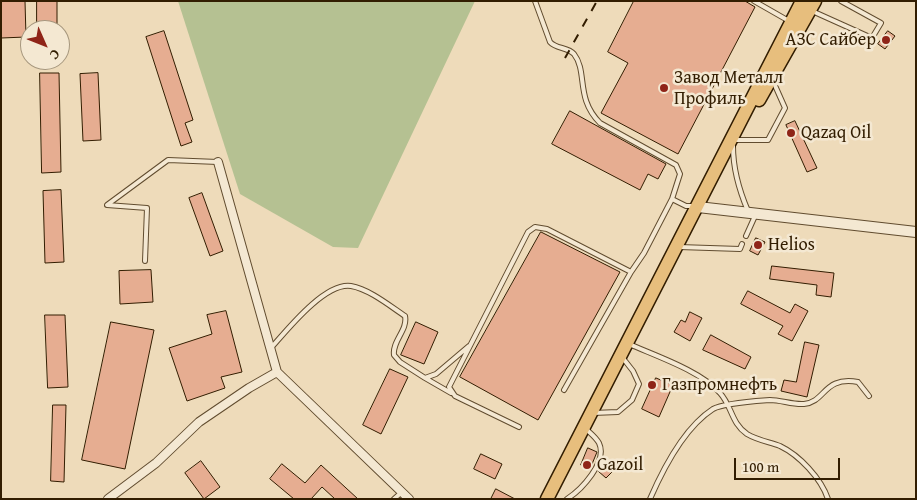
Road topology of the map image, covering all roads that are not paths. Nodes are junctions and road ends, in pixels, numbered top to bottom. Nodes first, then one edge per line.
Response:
1 (536, 1) edge
2 (754, 1) edge
3 (841, 1) edge
4 (809, 4) edge
5 (791, 23) junction
6 (772, 79) junction
7 (733, 140) junction
8 (218, 162) joint
9 (672, 199) junction
10 (698, 207) junction
11 (753, 212) junction
12 (916, 232) edge
13 (746, 236) dead end
14 (742, 244) dead end
15 (677, 247) junction
16 (146, 260) dead end
17 (631, 272) junction
18 (627, 343) junction
19 (471, 345) junction
20 (270, 350) junction
21 (621, 355) junction
22 (277, 372) junction
23 (425, 378) junction
24 (564, 390) dead end
25 (453, 394) junction
26 (869, 396) dead end
27 (727, 405) junction
28 (591, 413) junction
29 (519, 427) dead end
30 (584, 427) junction
31 (402, 492) junction
32 (108, 499) edge
33 (394, 499) edge
34 (408, 499) edge
35 (547, 499) edge
36 (567, 499) edge
37 (650, 499) edge
38 (828, 499) edge

1 - 9 lane
2 - 5 lane
3 - 4 lane
4 - 5 main road
4 - 6 main road
5 - 7 main road
6 - 7 main road
6 - 7 lane
7 - 10 main road
7 - 11 lane
8 - 16 lane
8 - 20 street
9 - 10 lane
9 - 17 lane
10 - 11 street
10 - 15 main road
11 - 12 street
11 - 13 lane
14 - 15 lane
15 - 18 main road
17 - 19 lane
17 - 24 lane
18 - 21 main road
18 - 27 lane
19 - 23 lane
19 - 25 lane
20 - 22 street
20 - 23 lane
21 - 28 main road
21 - 28 lane
22 - 31 street
22 - 32 street
23 - 25 lane
25 - 29 lane
26 - 27 lane
27 - 37 lane
27 - 38 lane
28 - 30 main road
30 - 35 main road
30 - 36 lane
31 - 33 lane
31 - 34 street

